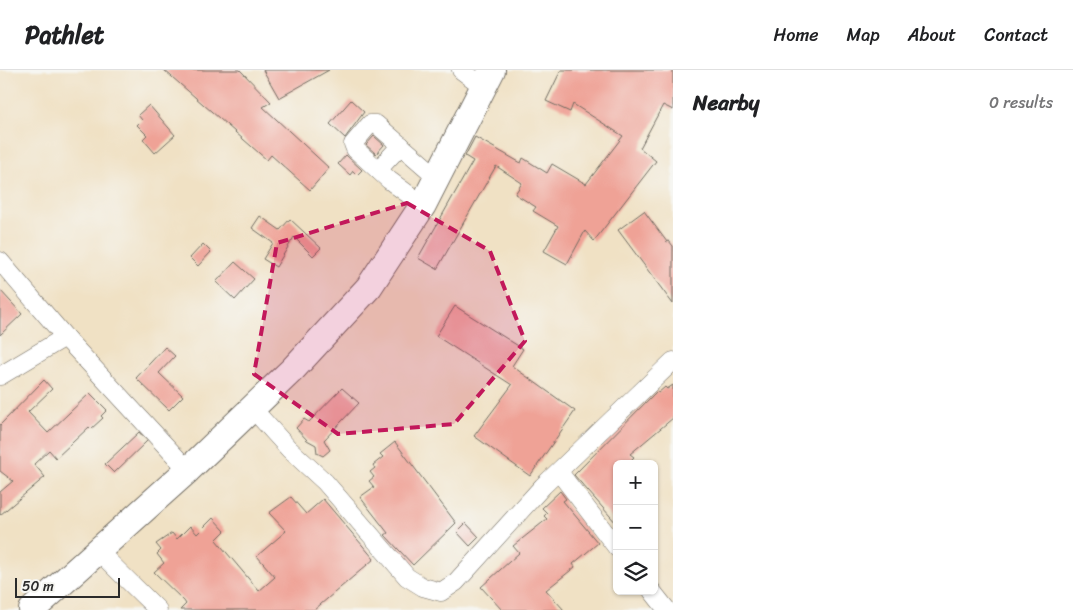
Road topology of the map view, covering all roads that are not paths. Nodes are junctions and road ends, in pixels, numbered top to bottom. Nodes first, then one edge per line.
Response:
1 (461, 70) edge
2 (488, 79) edge
3 (401, 145) junction
4 (378, 170) junction
5 (438, 177) junction
6 (423, 205) junction
7 (0, 262) edge
8 (65, 337) junction
9 (673, 360) edge
10 (0, 376) edge
11 (252, 408) junction
12 (188, 470) junction
13 (559, 472) junction
14 (613, 543) edge
15 (97, 550) junction
16 (655, 595) edge
17 (32, 610) edge
18 (158, 610) edge
19 (667, 610) edge

1 - 2 street
2 - 5 highway
3 - 4 street
3 - 4 street
3 - 5 street
4 - 6 street
5 - 6 highway
6 - 11 highway
7 - 8 street
8 - 10 street
8 - 12 street
9 - 13 street
11 - 12 highway
11 - 13 street
12 - 15 highway
13 - 14 street
15 - 17 highway
15 - 18 street
16 - 19 street

